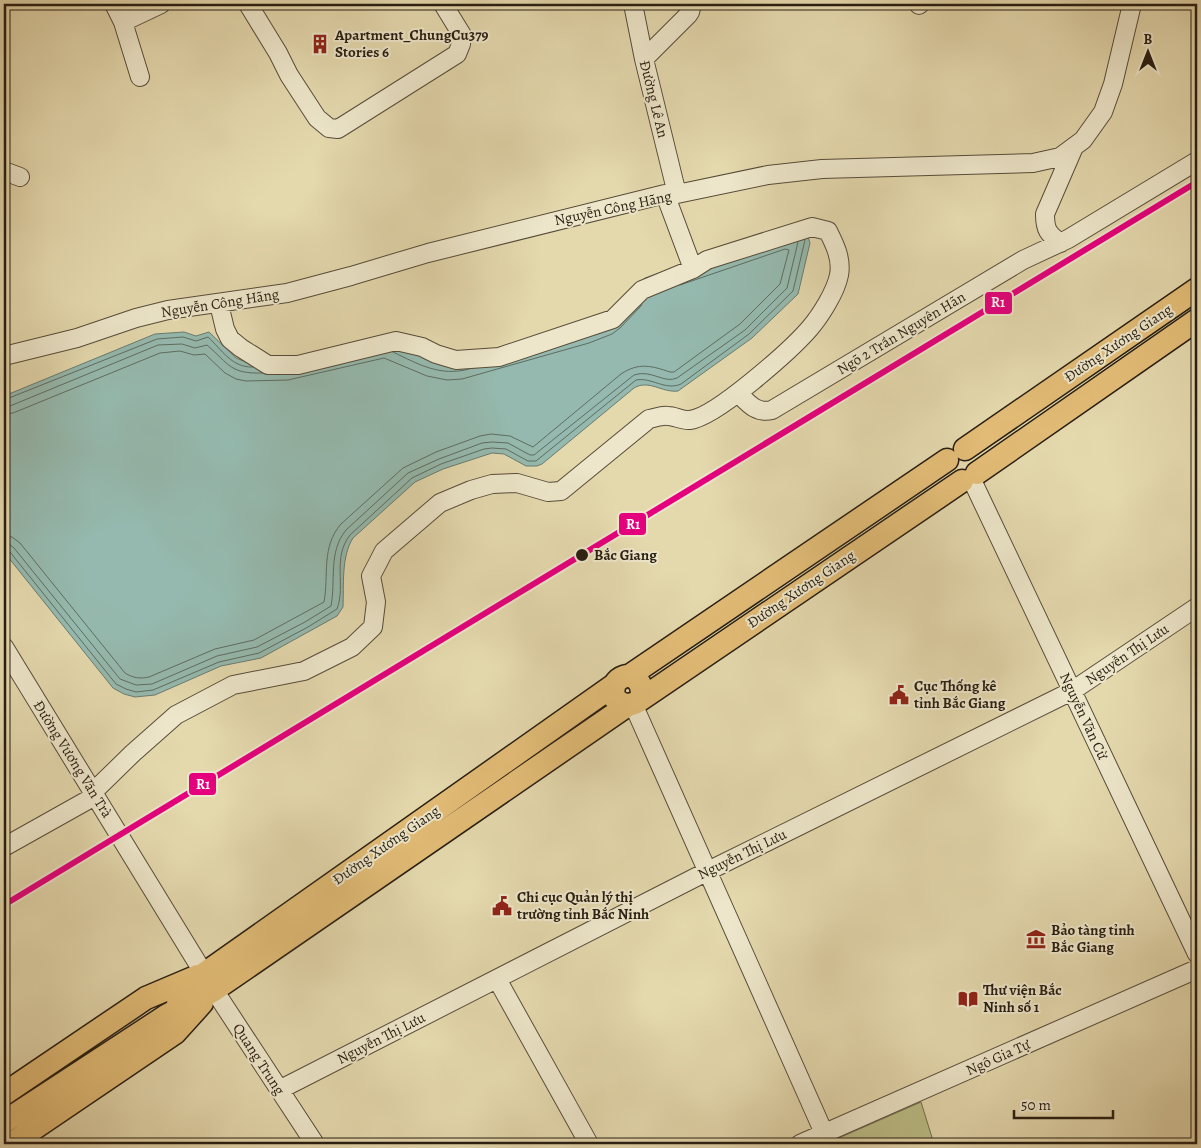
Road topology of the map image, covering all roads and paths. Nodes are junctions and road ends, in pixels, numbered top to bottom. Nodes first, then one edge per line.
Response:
1 (114, 4) edge
2 (161, 4) edge
3 (248, 4) edge
4 (443, 4) edge
5 (633, 4) edge
6 (692, 4) edge
7 (1132, 4) edge
8 (123, 22) junction
9 (644, 60) junction
10 (140, 77) dead end
11 (1074, 146) junction
12 (1197, 161) edge
13 (671, 194) junction
14 (1061, 243) junction
15 (693, 269) junction
16 (1197, 289) edge
17 (219, 304) junction
18 (1197, 320) edge
19 (4, 356) edge
20 (738, 393) junction
21 (956, 454) junction
22 (970, 477) junction
23 (1197, 607) edge
24 (4, 647) edge
25 (622, 680) junction
26 (1072, 691) junction
27 (634, 703) junction
28 (94, 794) junction
29 (4, 847) edge
30 (706, 872) junction
31 (1197, 954) edge
32 (1197, 969) edge
33 (497, 979) junction
34 (209, 982) junction
35 (279, 1090) junction
36 (4, 1094) edge
37 (4, 1122) edge
38 (824, 1133) junction
39 (11, 1144) edge
40 (315, 1144) edge
41 (588, 1144) edge
42 (800, 1144) edge

1 - 8 street
2 - 8 street
3 - 4 street
5 - 9 street, Đường Lê An
6 - 9 street
7 - 11 street, Nguyễn Công Hãng
8 - 10 street
9 - 13 street, Đường Lê An
11 - 13 street, Nguyễn Công Hãng
11 - 14 street
12 - 14 street, Ngõ 2 Trần Nguyên Hãn
13 - 15 street, Đường Lê An
13 - 17 street, Nguyễn Công Hãng
14 - 20 street, Ngõ 2 Trần Nguyên Hãn
15 - 17 street
15 - 20 street
16 - 21 main road, Đường Xương Giang
17 - 19 street, Nguyễn Công Hãng
18 - 22 main road, Đường Xương Giang
20 - 28 street
21 - 22 main road
21 - 25 main road, Đường Xương Giang
22 - 26 street, Nguyễn Văn Cừ
22 - 27 main road, Đường Xương Giang
23 - 26 street, Nguyễn Thị Lưu
24 - 28 street, Đường Vương Văn Trà
25 - 27 main road
25 - 34 main road, Đường Xương Giang
26 - 30 street, Nguyễn Thị Lưu
26 - 31 street, Nguyễn Văn Cừ
27 - 30 street
27 - 34 main road, Đường Xương Giang
28 - 29 street
28 - 34 street, Đường Vương Văn Trà
30 - 33 street, Nguyễn Thị Lưu
30 - 38 street
32 - 38 street, Ngô Gia Tự
33 - 35 street, Nguyễn Thị Lưu
33 - 41 street
34 - 35 street, Quang Trung
34 - 36 main road
34 - 37 main road, Đường Xương Giang
34 - 39 main road
35 - 40 street, Quang Trung
38 - 42 street, Ngô Gia Tự

